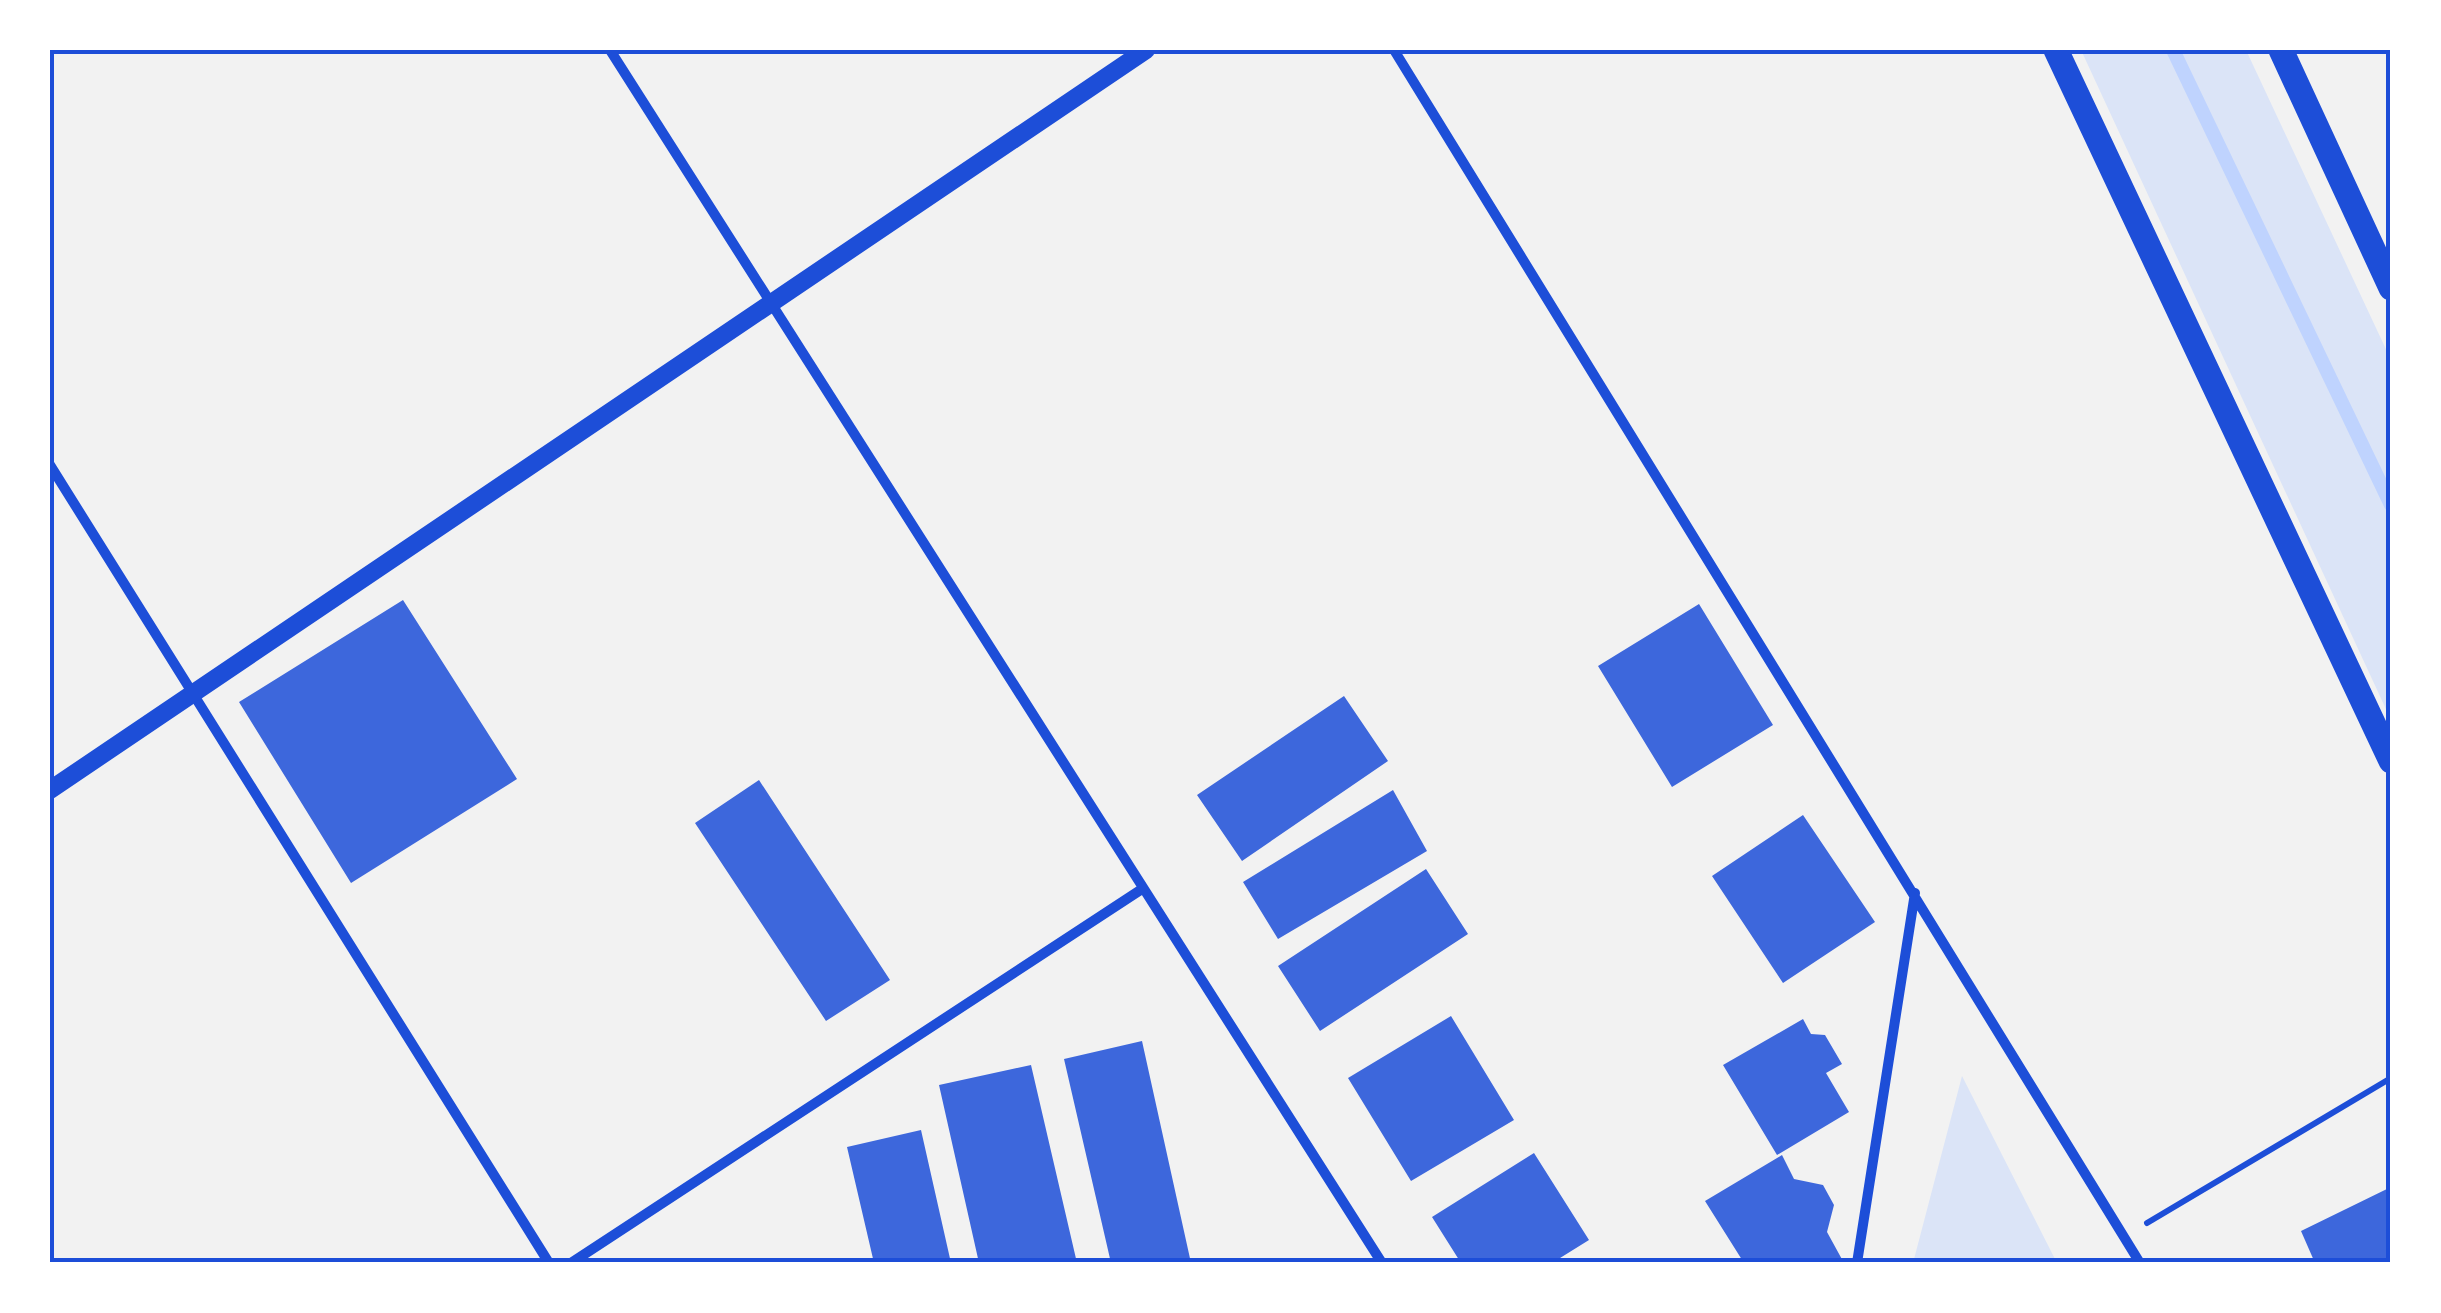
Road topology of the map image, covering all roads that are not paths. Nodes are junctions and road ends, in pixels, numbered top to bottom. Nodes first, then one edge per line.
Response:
1 (610, 50) edge
2 (1146, 50) edge
3 (1394, 50) edge
4 (2056, 50) edge
5 (2282, 50) edge
6 (2391, 288) edge
7 (772, 302) junction
8 (50, 466) edge
9 (194, 694) junction
10 (2391, 761) edge
11 (50, 790) edge
12 (1142, 889) junction
13 (1915, 892) junction
14 (550, 1263) edge
15 (572, 1263) edge
16 (1382, 1263) edge
17 (1857, 1263) edge
18 (2140, 1263) edge

1 - 7 street
2 - 7 street
3 - 13 street
4 - 10 main road
5 - 6 main road
7 - 9 street
7 - 12 street
8 - 9 street
9 - 11 street
9 - 14 street
12 - 15 street
12 - 16 street
13 - 17 street
13 - 18 street

